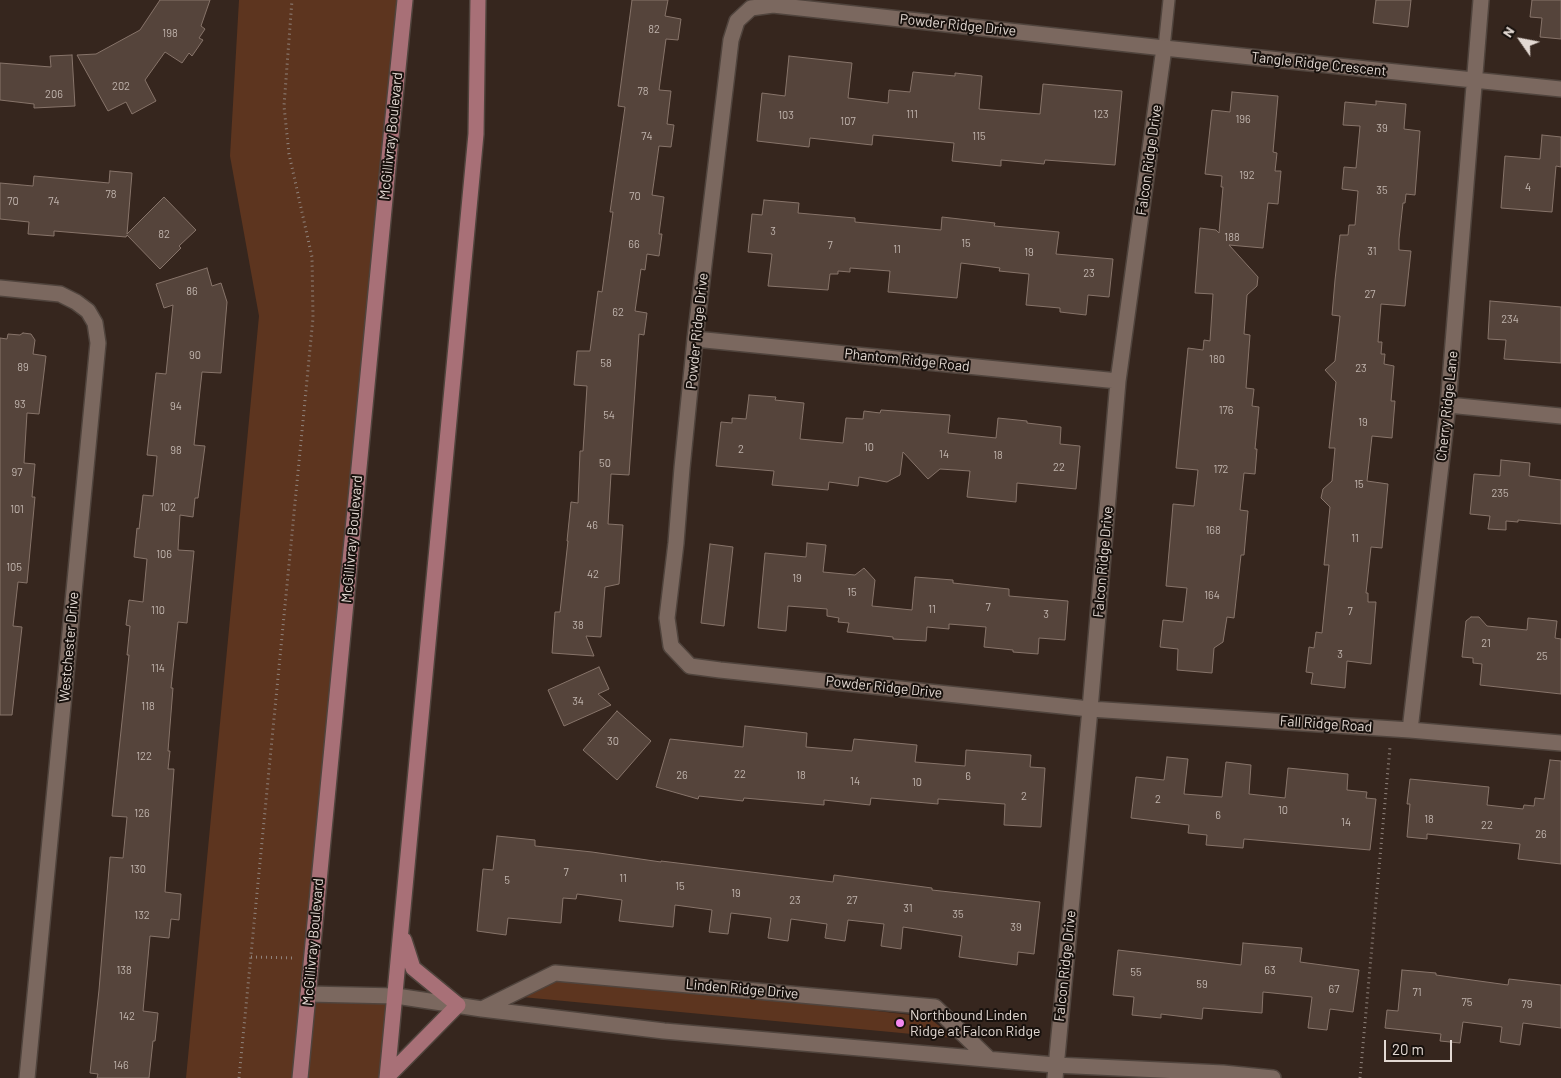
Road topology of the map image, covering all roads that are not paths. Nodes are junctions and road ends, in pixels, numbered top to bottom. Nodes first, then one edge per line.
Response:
1 (405, 0) edge
2 (478, 0) edge
3 (1169, 0) edge
4 (1481, 0) edge
5 (1164, 48) junction
6 (1473, 80) junction
7 (1561, 88) edge
8 (0, 288) edge
9 (695, 340) junction
10 (1118, 381) junction
11 (1448, 405) junction
12 (1561, 416) edge
13 (1090, 709) junction
14 (1410, 730) junction
15 (1561, 743) edge
16 (401, 934) junction
17 (308, 994) junction
18 (396, 996) junction
19 (458, 1005) junction
20 (482, 1009) junction
21 (989, 1059) junction
22 (1055, 1072) edge
23 (28, 1078) edge
24 (300, 1078) edge
25 (387, 1078) edge
26 (1273, 1078) edge

1 - 17 main road, McGillivray Boulevard
2 - 16 main road
3 - 5 lane
4 - 6 street
5 - 6 street, Tangle Ridge Crescent
5 - 9 street, Powder Ridge Drive
5 - 10 street, Falcon Ridge Drive
6 - 7 street, Tangle Ridge Crescent
6 - 11 street, Cherry Ridge Lane
8 - 23 street, Westchester Drive
9 - 10 street, Phantom Ridge Road
9 - 13 street, Powder Ridge Drive
10 - 13 street, Falcon Ridge Drive
11 - 12 street
11 - 14 street, Cherry Ridge Lane
13 - 14 street, Fall Ridge Road
13 - 22 street, Falcon Ridge Drive
14 - 15 street, Fall Ridge Road
16 - 18 main road
16 - 19 main road
17 - 18 street
17 - 24 main road, McGillivray Boulevard
18 - 19 street
18 - 25 main road
19 - 20 street
19 - 25 main road
20 - 21 street
20 - 21 street, Linden Ridge Drive
21 - 22 street
22 - 26 street

